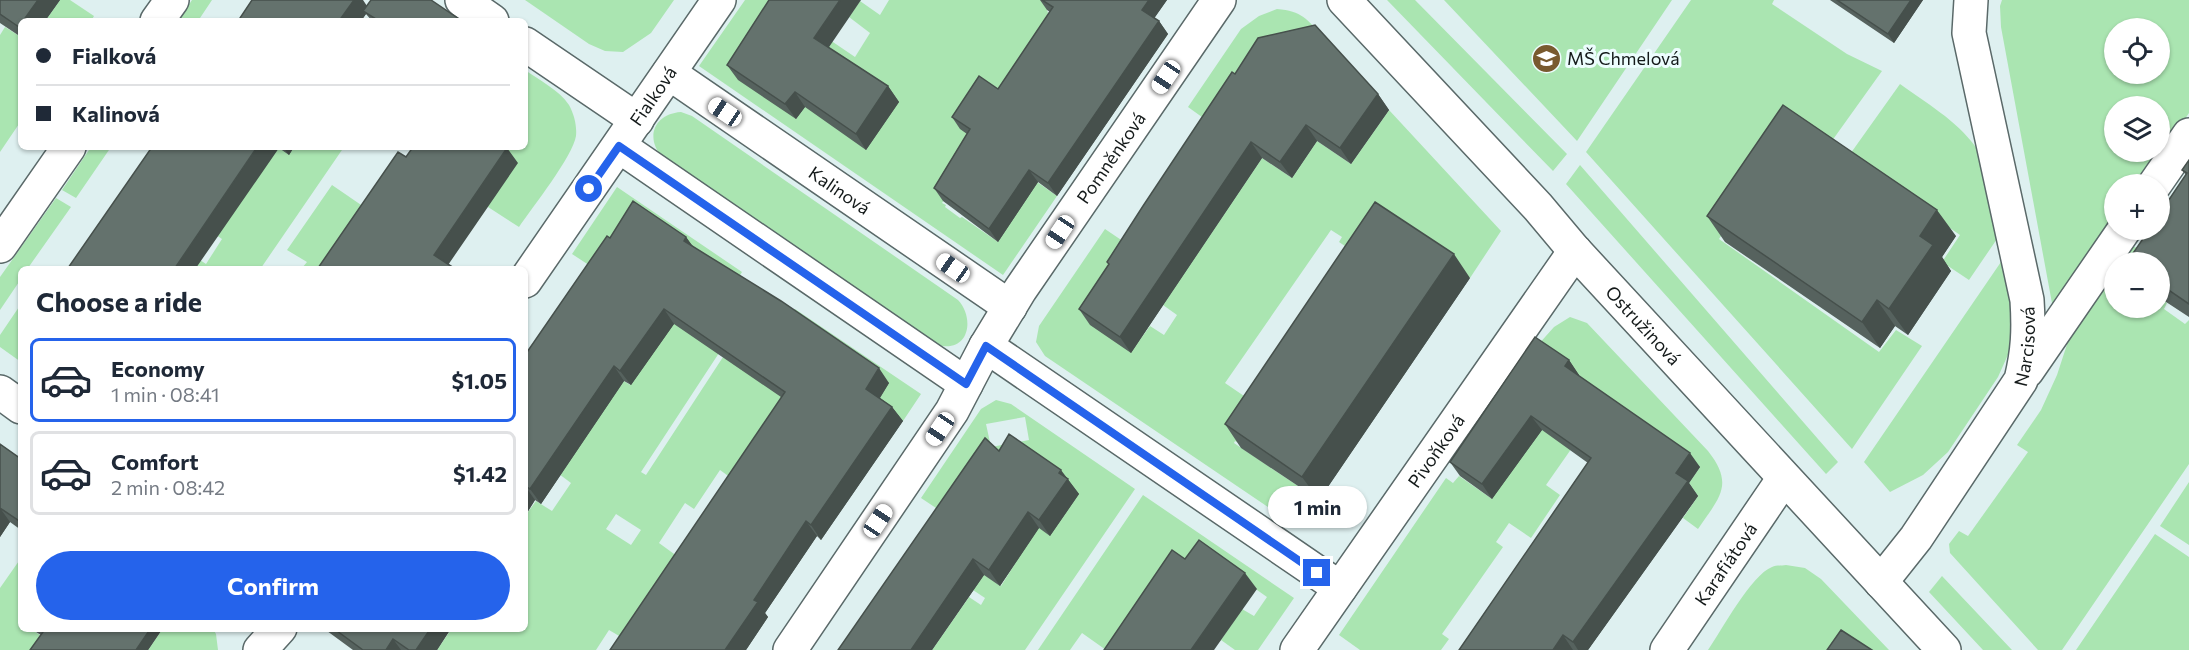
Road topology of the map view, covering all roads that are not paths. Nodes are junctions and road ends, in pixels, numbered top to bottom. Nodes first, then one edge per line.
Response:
1 (172, 0) edge
2 (462, 0) edge
3 (719, 0) edge
4 (1219, 0) edge
5 (1344, 0) edge
6 (1971, 0) edge
7 (159, 18) edge
8 (488, 18) edge
9 (528, 47) edge
10 (669, 73) junction
11 (628, 133) junction
12 (2189, 135) edge
13 (67, 150) edge
14 (2162, 174) edge
15 (2117, 240) edge
16 (0, 246) edge
17 (1575, 251) junction
18 (528, 277) edge
19 (1010, 307) junction
20 (986, 346) junction
21 (2021, 380) junction
22 (966, 384) junction
23 (0, 392) edge
24 (18, 405) edge
25 (1784, 478) junction
26 (1881, 582) junction
27 (1340, 588) junction
28 (790, 650) edge
29 (1297, 650) edge
30 (1667, 650) edge
31 (1944, 650) edge

1 - 7 street
2 - 8 street
3 - 10 street, Fialková
4 - 19 street, Pomněnková
5 - 17 street, Ostružinová
6 - 21 street, Narcisová
9 - 11 street
10 - 11 street, Fialková
10 - 19 street, Kalinová
11 - 18 street, Fialková
11 - 22 street
12 - 14 street
13 - 16 street
15 - 21 street
17 - 25 street, Ostružinová
17 - 27 street, Pivoňková
19 - 20 street, Pomněnková
20 - 22 street, Pomněnková
20 - 27 street
21 - 26 street, Narcisová
22 - 28 street, Pomněnková
23 - 24 street
25 - 26 street, Ostružinová
25 - 30 street, Karafiátová
26 - 31 street, Ostružinová
27 - 29 street, Pivoňková

